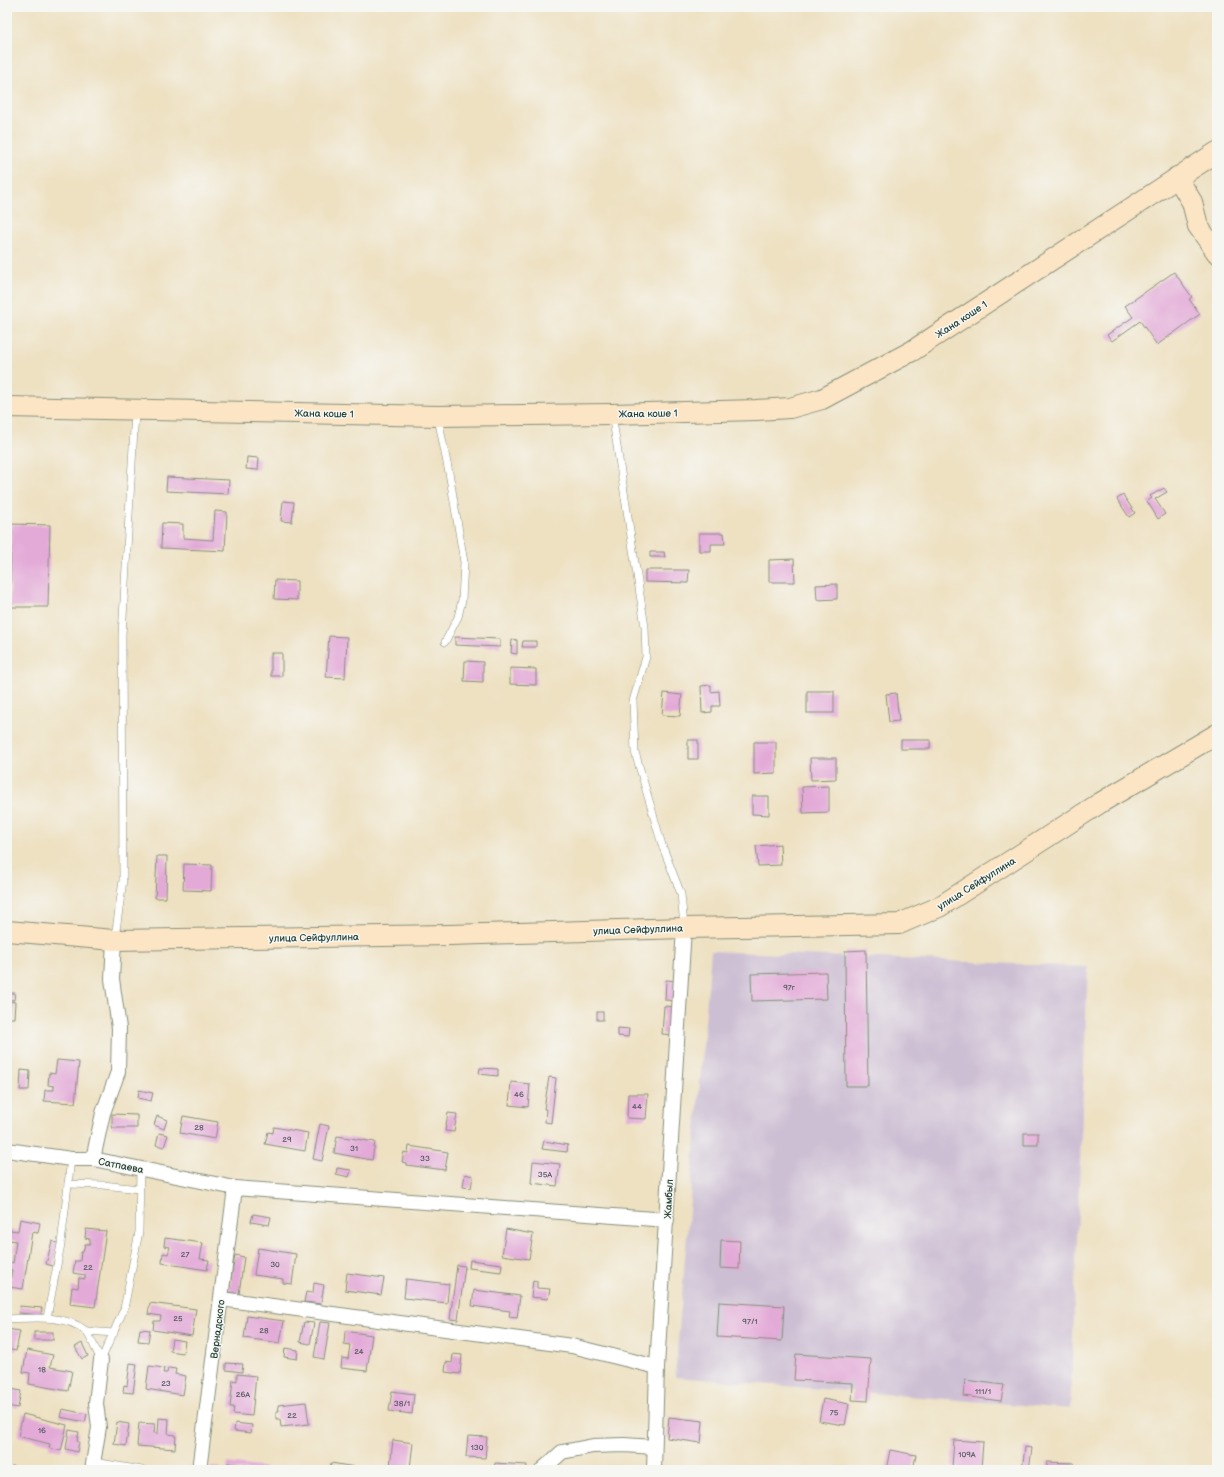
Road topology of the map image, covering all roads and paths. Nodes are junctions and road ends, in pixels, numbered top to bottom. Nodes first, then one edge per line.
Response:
1 (1217, 152) edge
2 (1177, 177) junction
3 (1217, 253) edge
4 (7, 407) edge
5 (135, 409) junction
6 (612, 414) junction
7 (438, 416) junction
8 (445, 642) dead end
9 (1217, 734) edge
10 (684, 928) junction
11 (7, 931) edge
12 (114, 940) junction
13 (7, 1150) edge
14 (93, 1159) junction
15 (71, 1160) junction
16 (140, 1168) junction
17 (68, 1184) junction
18 (235, 1188) junction
19 (139, 1189) junction
20 (667, 1220) junction
21 (221, 1299) junction
22 (47, 1318) junction
23 (7, 1319) edge
24 (86, 1331) junction
25 (114, 1333) junction
26 (101, 1360) junction
27 (657, 1367) junction
28 (654, 1447) junction
29 (93, 1466) edge
30 (142, 1470) edge
31 (199, 1470) edge
32 (542, 1470) edge
33 (654, 1470) edge

1 - 2 street, Жана коше 1
2 - 3 street
2 - 6 street, Жана коше 1
4 - 5 street, Жана коше 1
5 - 7 street, Жана коше 1
5 - 12 lane
6 - 7 street, Жана коше 1
6 - 10 lane
7 - 8 lane
9 - 10 street, улица Сейфуллина
10 - 12 street, улица Сейфуллина
10 - 20 street, Жамбыл
11 - 12 street, улица Сейфуллина
12 - 14 street
13 - 15 street, Сатпаева
14 - 15 street, Сатпаева
14 - 16 street, Сатпаева
15 - 17 lane
16 - 18 street, Сатпаева
16 - 19 lane
17 - 19 lane
17 - 22 lane
18 - 20 street, Сатпаева
18 - 21 street, Вернадского
19 - 25 lane
20 - 27 street, Жамбыл
21 - 27 street
21 - 31 street, Вернадского
22 - 23 lane
22 - 24 lane
24 - 25 lane
24 - 26 lane
25 - 26 lane
26 - 29 street
27 - 28 street, Жамбыл
28 - 32 street
28 - 33 street, Жамбыл
29 - 30 lane

